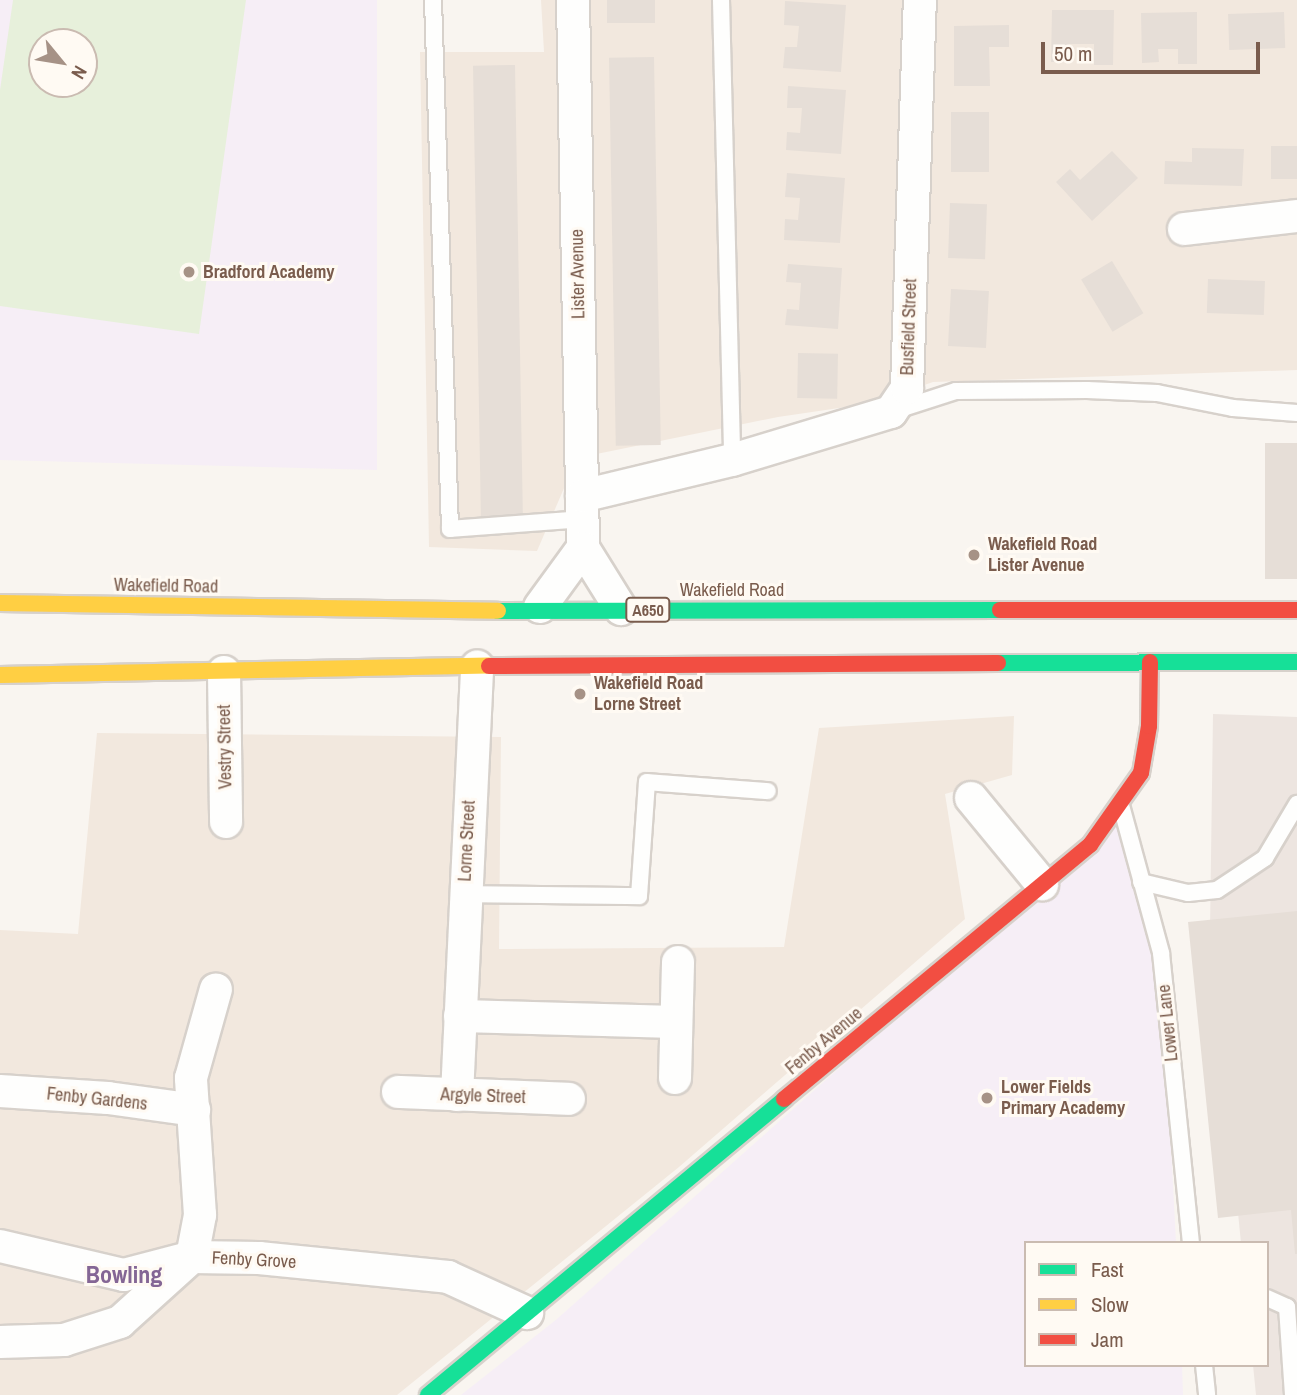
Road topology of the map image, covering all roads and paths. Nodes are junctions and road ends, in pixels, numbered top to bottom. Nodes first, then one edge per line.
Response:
1 (433, 0) edge
2 (573, 0) edge
3 (721, 0) edge
4 (920, 0) edge
5 (1297, 216) edge
6 (1184, 228) dead end
7 (891, 412) junction
8 (1297, 413) edge
9 (732, 460) junction
10 (583, 521) junction
11 (0, 603) edge
12 (540, 607) junction
13 (621, 610) junction
14 (1297, 610) edge
15 (1150, 662) junction
16 (1297, 662) edge
17 (477, 666) junction
18 (224, 672) junction
19 (0, 675) edge
20 (768, 791) dead end
21 (971, 798) dead end
22 (1297, 804) edge
23 (1121, 807) junction
24 (226, 822) dead end
25 (1141, 882) junction
26 (1042, 884) junction
27 (464, 894) junction
28 (678, 962) dead end
29 (216, 989) dead end
30 (460, 1016) junction
31 (676, 1022) junction
32 (675, 1078) dead end
33 (0, 1091) edge
34 (398, 1092) dead end
35 (457, 1095) junction
36 (569, 1099) dead end
37 (194, 1110) junction
38 (1191, 1241) edge
39 (0, 1246) edge
40 (192, 1257) junction
41 (1269, 1299) edge
42 (1292, 1306) edge
43 (527, 1312) junction
44 (0, 1342) edge
45 (1204, 1367) edge
46 (428, 1395) edge
47 (1207, 1395) edge
48 (1293, 1395) edge

1 - 10 lane
2 - 10 street, Lister Avenue
3 - 9 lane
4 - 7 street, Busfield Street
5 - 6 street
7 - 8 lane
7 - 9 street
9 - 10 street
10 - 12 street
10 - 13 street
11 - 12 main road, Wakefield Road / A650
12 - 13 main road, Wakefield Road / A650
13 - 14 main road, Wakefield Road / A650
15 - 16 main road
15 - 17 main road
15 - 23 main road, Fenby Avenue
17 - 18 main road
17 - 27 street, Lorne Street
18 - 19 main road
18 - 24 street, Vestry Street
20 - 27 lane
21 - 26 street
22 - 25 lane
23 - 25 lane, Lower Lane
23 - 26 main road, Fenby Avenue
25 - 38 lane, Lower Lane
26 - 43 main road, Fenby Avenue
27 - 30 street, Lorne Street
28 - 31 street
29 - 37 street
30 - 31 street
30 - 35 street, Lorne Street
31 - 32 street
33 - 37 street, Fenby Gardens
34 - 35 street, Argyle Street
35 - 36 street, Argyle Street
37 - 40 street
39 - 40 street
40 - 43 street, Fenby Grove
40 - 44 street, Fenby Grove
41 - 42 lane
42 - 48 lane
43 - 46 main road, Fenby Avenue
45 - 47 lane

